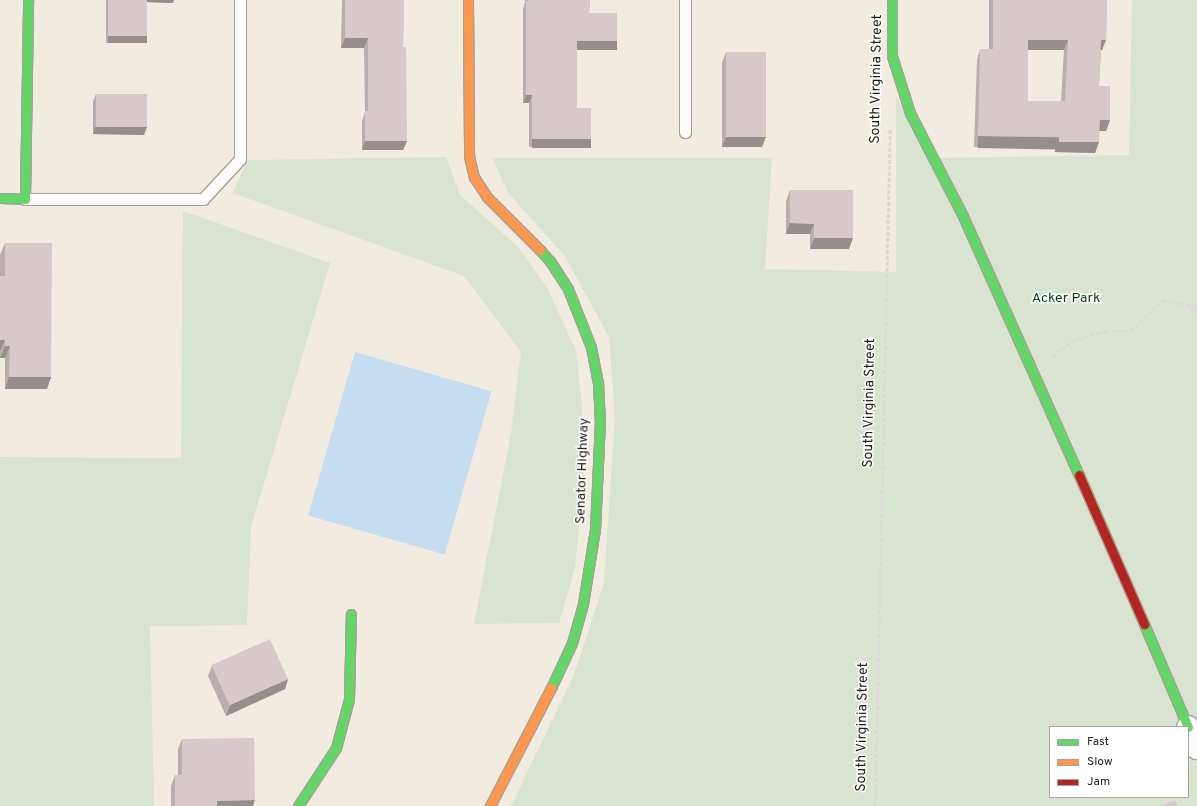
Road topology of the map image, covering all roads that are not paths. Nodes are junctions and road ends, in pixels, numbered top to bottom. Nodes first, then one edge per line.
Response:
1 (28, 0) edge
2 (240, 0) edge
3 (468, 0) edge
4 (685, 0) edge
5 (892, 0) edge
6 (685, 132) dead end
7 (0, 198) edge
8 (25, 199) junction
9 (351, 614) dead end
10 (1188, 726) edge
11 (1189, 729) edge
12 (1197, 748) edge
13 (298, 806) edge
14 (490, 806) edge

1 - 8 street
2 - 8 lane
3 - 14 street, Senator Highway
4 - 6 lane
5 - 10 street, South Virginia Street
7 - 8 street
9 - 13 street
11 - 12 street

